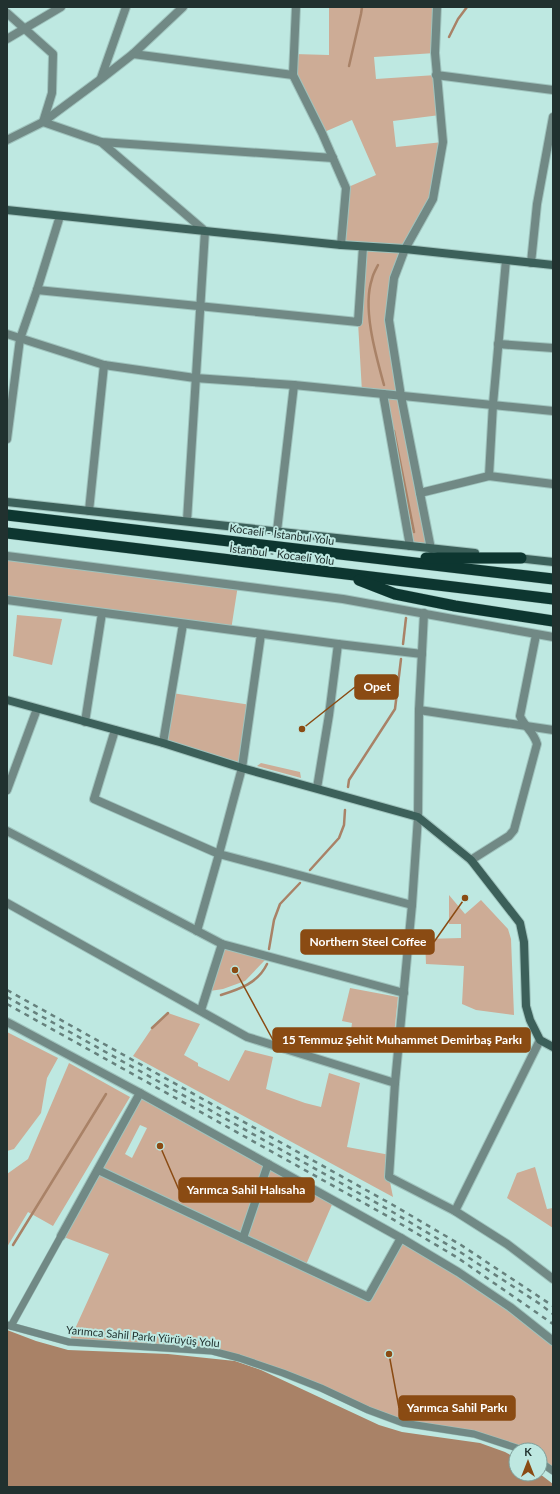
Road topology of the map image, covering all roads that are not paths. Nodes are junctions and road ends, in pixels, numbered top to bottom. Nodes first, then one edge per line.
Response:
1 (61, 7) edge
2 (126, 7) edge
3 (182, 7) edge
4 (296, 7) edge
5 (438, 7) edge
6 (7, 13) edge
7 (24, 29) junction
8 (7, 39) edge
9 (133, 54) junction
10 (293, 75) junction
11 (436, 75) junction
12 (101, 79) junction
13 (553, 90) edge
14 (553, 117) edge
15 (43, 122) junction
16 (7, 140) edge
17 (101, 142) junction
18 (333, 158) junction
19 (7, 210) edge
20 (60, 216) junction
21 (205, 231) junction
22 (341, 245) junction
23 (363, 246) junction
24 (405, 249) junction
25 (506, 260) junction
26 (531, 262) junction
27 (553, 265) edge
28 (37, 290) junction
29 (199, 307) junction
30 (7, 334) edge
31 (20, 338) junction
32 (498, 344) junction
33 (553, 348) edge
34 (104, 365) junction
35 (196, 378) junction
36 (294, 385) junction
37 (383, 394) junction
38 (401, 396) junction
39 (493, 404) junction
40 (553, 411) edge
41 (7, 439) edge
42 (489, 476) junction
43 (553, 484) edge
44 (420, 493) junction
45 (7, 502) edge
46 (89, 511) junction
47 (7, 515) edge
48 (187, 521) junction
49 (277, 531) junction
50 (7, 533) edge
51 (410, 546) junction
52 (431, 549) junction
53 (7, 556) edge
54 (370, 557) junction
55 (521, 558) junction
56 (553, 562) edge
57 (343, 574) junction
58 (553, 579) edge
59 (553, 599) edge
60 (7, 600) edge
61 (102, 613) junction
62 (424, 613) junction
63 (553, 621) edge
64 (183, 624) junction
65 (261, 634) junction
66 (536, 635) junction
67 (553, 638) edge
68 (338, 644) junction
69 (422, 654) junction
70 (7, 700) edge
71 (37, 709) junction
72 (419, 710) junction
73 (85, 722) junction
74 (526, 726) junction
75 (115, 730) junction
76 (553, 730) edge
77 (163, 743) junction
78 (242, 768) junction
79 (317, 788) junction
80 (7, 790) edge
81 (418, 817) junction
82 (7, 831) edge
83 (220, 854) junction
84 (472, 860) junction
85 (7, 903) edge
86 (412, 905) junction
87 (197, 931) junction
88 (222, 944) junction
89 (404, 993) junction
90 (201, 1010) junction
91 (7, 1022) edge
92 (540, 1040) junction
93 (553, 1047) edge
94 (395, 1083) junction
95 (140, 1093) junction
96 (268, 1164) junction
97 (98, 1170) junction
98 (455, 1211) junction
99 (61, 1236) joint
100 (243, 1238) junction
101 (401, 1238) junction
102 (553, 1279) edge
103 (9, 1326) edge
104 (553, 1341) edge
105 (508, 1445) edge

1 - 7 street
2 - 12 street
3 - 9 street
4 - 10 street
5 - 11 street
6 - 7 street
7 - 8 street
7 - 15 street
9 - 10 street
9 - 12 street
10 - 18 street
11 - 13 street
11 - 24 street
12 - 15 street
14 - 26 street
15 - 16 street
15 - 17 street
17 - 18 street
17 - 21 street
18 - 22 street
19 - 20 main road
20 - 21 main road
20 - 28 street
21 - 22 main road
21 - 29 street
22 - 23 main road
23 - 24 main road
23 - 29 street
24 - 25 main road
24 - 38 street
25 - 26 main road
25 - 32 street
26 - 27 main road
28 - 29 street
28 - 31 street
29 - 35 street
30 - 31 street
31 - 34 street
31 - 41 street
32 - 33 street
32 - 39 street
34 - 35 street
34 - 46 street
35 - 36 street
35 - 48 street
36 - 37 street
36 - 49 street
37 - 38 street
37 - 51 street
38 - 39 street
38 - 44 street
39 - 40 street
39 - 42 street
42 - 43 street
42 - 44 street
44 - 52 street
45 - 46 main road
46 - 48 main road
47 - 54 highway, Kocaeli - İstanbul Yolu
48 - 49 main road
49 - 51 main road
50 - 57 highway, İstanbul - Kocaeli Yolu
51 - 52 main road
52 - 55 main road
53 - 62 street
54 - 55 highway
54 - 58 highway, Kocaeli - İstanbul Yolu
55 - 56 main road
57 - 59 highway, İstanbul - Kocaeli Yolu
57 - 63 highway
60 - 61 street
61 - 64 street
61 - 73 street
62 - 66 street
62 - 69 street
64 - 65 street
64 - 77 street
65 - 68 street
65 - 78 street
66 - 67 street
66 - 74 street
68 - 69 street
68 - 79 street
69 - 72 street
70 - 71 main road
71 - 73 main road
71 - 80 street
72 - 74 street
72 - 81 street
73 - 75 main road
74 - 76 street
74 - 84 street
75 - 77 main road
75 - 83 street
77 - 78 main road
78 - 79 main road
78 - 83 street
79 - 81 main road
81 - 84 main road
81 - 86 street
82 - 87 street
83 - 86 street
83 - 87 street
84 - 92 main road
85 - 90 street
86 - 89 street
87 - 88 street
88 - 89 street
88 - 90 street
89 - 94 street
90 - 94 street
91 - 95 street
92 - 93 main road
92 - 98 street
94 - 98 street
95 - 96 street
95 - 97 street
96 - 100 street
96 - 101 street
97 - 99 street
97 - 100 street
98 - 102 street
99 - 103 street
100 - 101 street
101 - 104 street
103 - 105 street, Yarımca Sahil Parkı Yürüyüş Yolu

